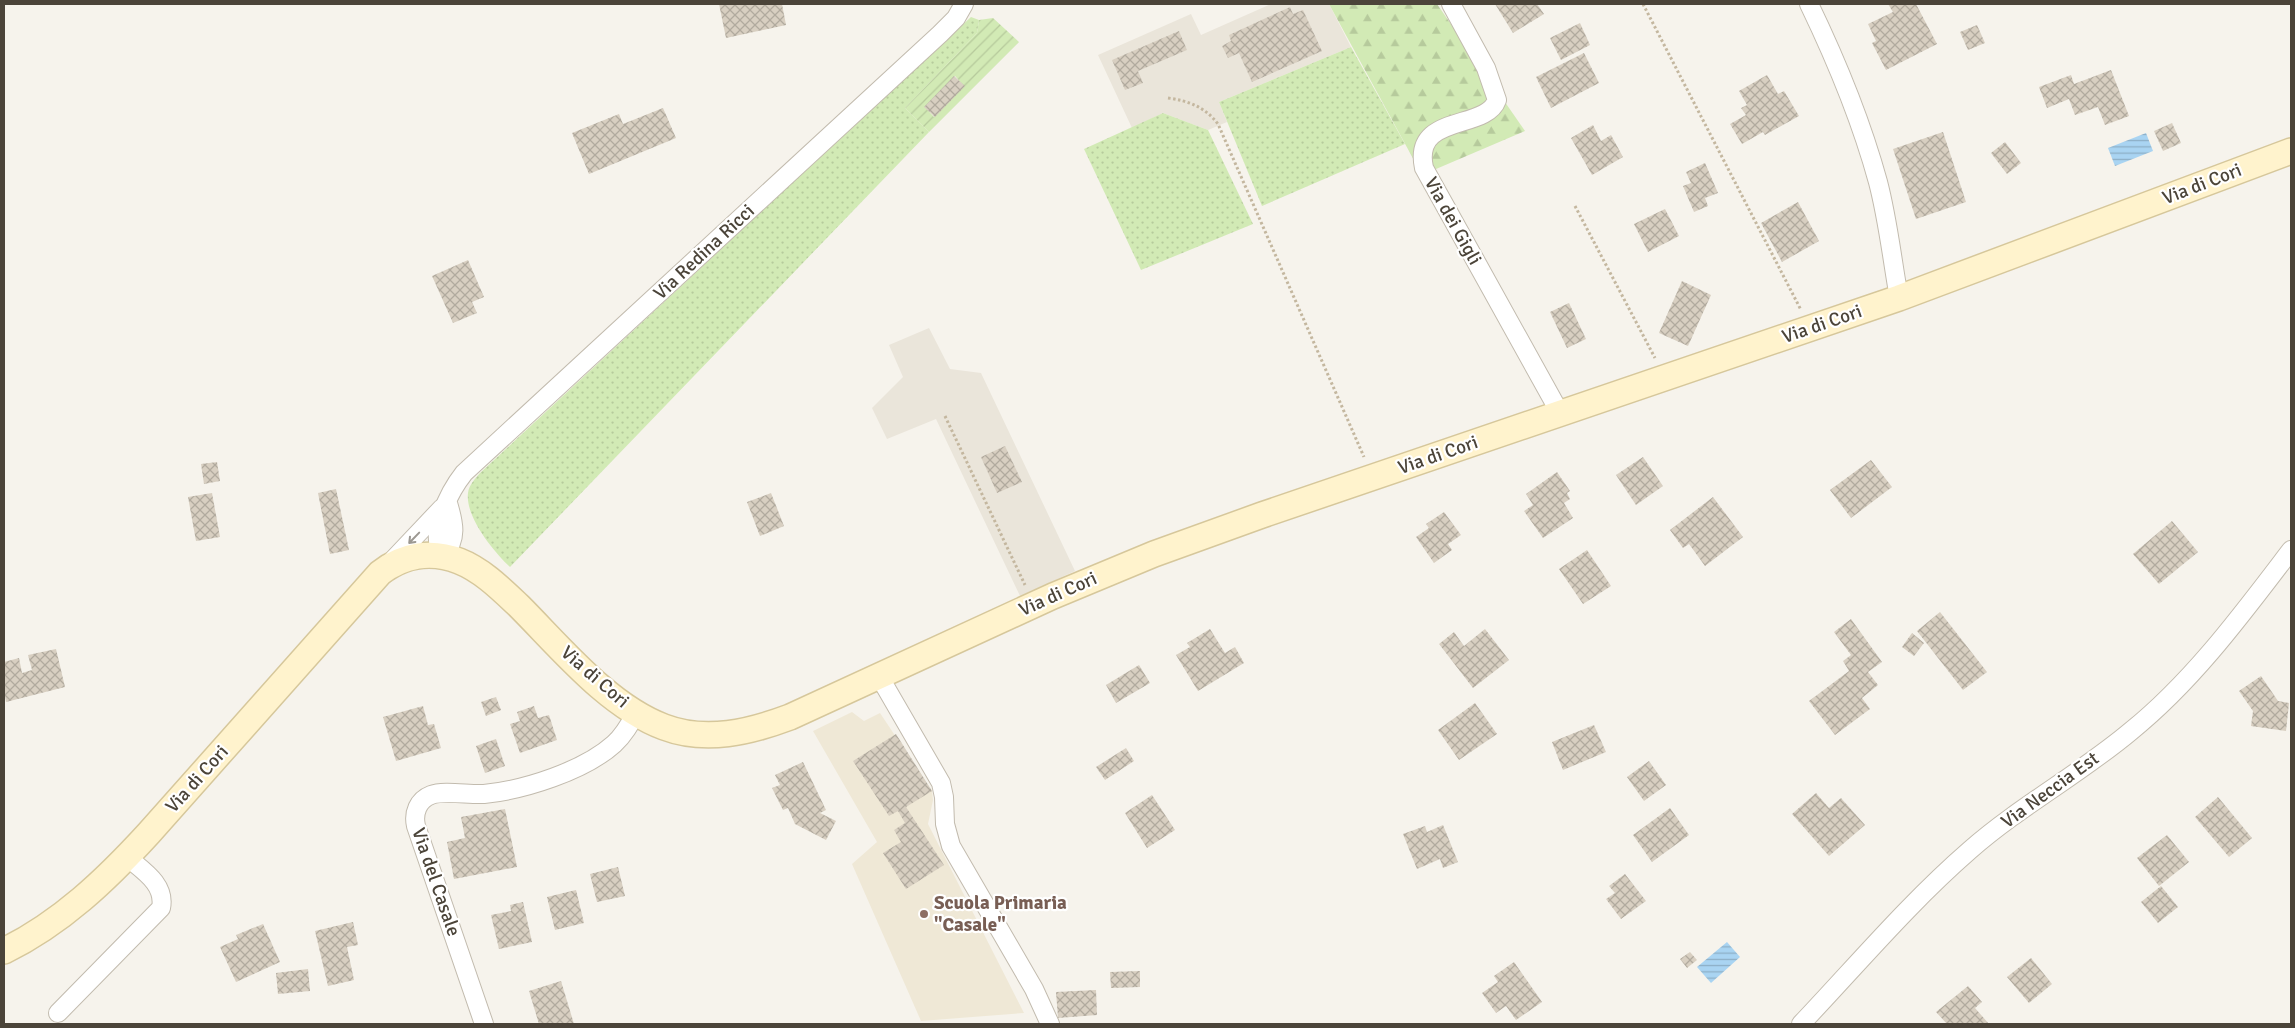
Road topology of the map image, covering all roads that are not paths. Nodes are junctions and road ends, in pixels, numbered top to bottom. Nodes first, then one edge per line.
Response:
1 (964, 4) edge
2 (1451, 4) edge
3 (1809, 4) edge
4 (2291, 151) edge
5 (1898, 298) junction
6 (1560, 414) junction
7 (448, 502) junction
8 (454, 522) junction
9 (2291, 550) edge
10 (443, 556) junction
11 (480, 572) junction
12 (380, 573) junction
13 (879, 676) junction
14 (636, 713) junction
15 (127, 857) junction
16 (4, 951) edge
17 (58, 1013) dead end
18 (484, 1024) edge
19 (1050, 1024) edge
20 (1801, 1024) edge

1 - 7 street, Via Redina Ricci
2 - 6 street, Via dei Gigli
3 - 5 street
4 - 5 main road, Via di Cori
5 - 6 main road, Via di Cori
6 - 13 main road, Via di Cori
7 - 8 street
7 - 10 street
7 -> 12 street
8 - 10 street
8 - 11 street
9 - 20 street, Via Neccia Est
10 - 11 main road, Via di Cori
10 - 12 main road, Via di Cori
11 - 14 main road, Via di Cori
12 - 15 main road, Via di Cori
13 - 14 main road, Via di Cori
13 - 19 street
14 - 18 street, Via del Casale
15 - 16 main road, Via di Cori
15 - 17 street

